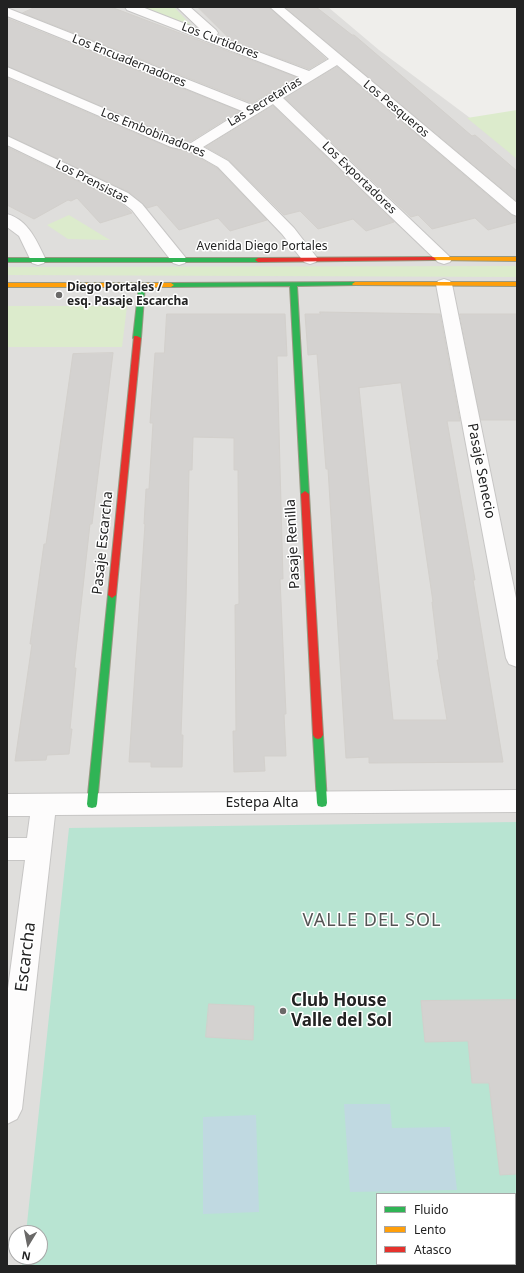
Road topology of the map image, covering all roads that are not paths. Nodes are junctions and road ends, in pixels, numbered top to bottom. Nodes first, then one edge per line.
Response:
1 (131, 7) edge
2 (184, 7) edge
3 (276, 7) edge
4 (7, 12) edge
5 (219, 40) junction
6 (338, 59) junction
7 (7, 71) edge
8 (309, 76) junction
9 (274, 97) junction
10 (251, 110) junction
11 (7, 140) edge
12 (195, 148) junction
13 (517, 211) edge
14 (7, 219) edge
15 (310, 259) junction
16 (444, 259) junction
17 (517, 259) edge
18 (7, 260) edge
19 (38, 260) junction
20 (179, 260) junction
21 (293, 284) junction
22 (444, 284) junction
23 (517, 284) edge
24 (7, 285) edge
25 (142, 285) junction
26 (517, 658) edge
27 (517, 801) edge
28 (322, 802) junction
29 (92, 804) junction
30 (7, 805) edge
31 (44, 805) junction
32 (7, 849) edge
33 (39, 849) junction
34 (7, 1109) edge

1 - 5 street, Los Curtidores
2 - 5 street
3 - 6 street, Los Pesqueros
4 - 10 street, Los Encuadernadores
5 - 8 street, Los Curtidores
6 - 8 street, Las Secretarias
6 - 13 street, Los Pesqueros
7 - 12 street, Los Embobinadores
8 - 9 street, Las Secretarias
9 - 10 street, Las Secretarias
9 - 16 street, Los Exportadores
10 - 12 street, Las Secretarias
11 - 20 street, Los Prensistas
12 - 15 street, Los Embobinadores
14 - 19 street
15 - 16 street, Avenida Diego Portales
15 - 20 street, Avenida Diego Portales
16 - 17 street, Avenida Diego Portales
18 - 19 street, Avenida Diego Portales
19 - 20 street, Avenida Diego Portales
21 - 22 street
21 - 25 street
21 - 28 street, Pasaje Renilla
22 - 23 street
22 - 26 street, Pasaje Senecio
24 - 25 street
25 - 29 street, Pasaje Escarcha
27 - 28 street, Estepa Alta
28 - 29 street, Estepa Alta
29 - 31 street, Estepa Alta
30 - 31 street, Estepa Alta
31 - 33 street, Escarcha
32 - 33 street
33 - 34 street, Escarcha

